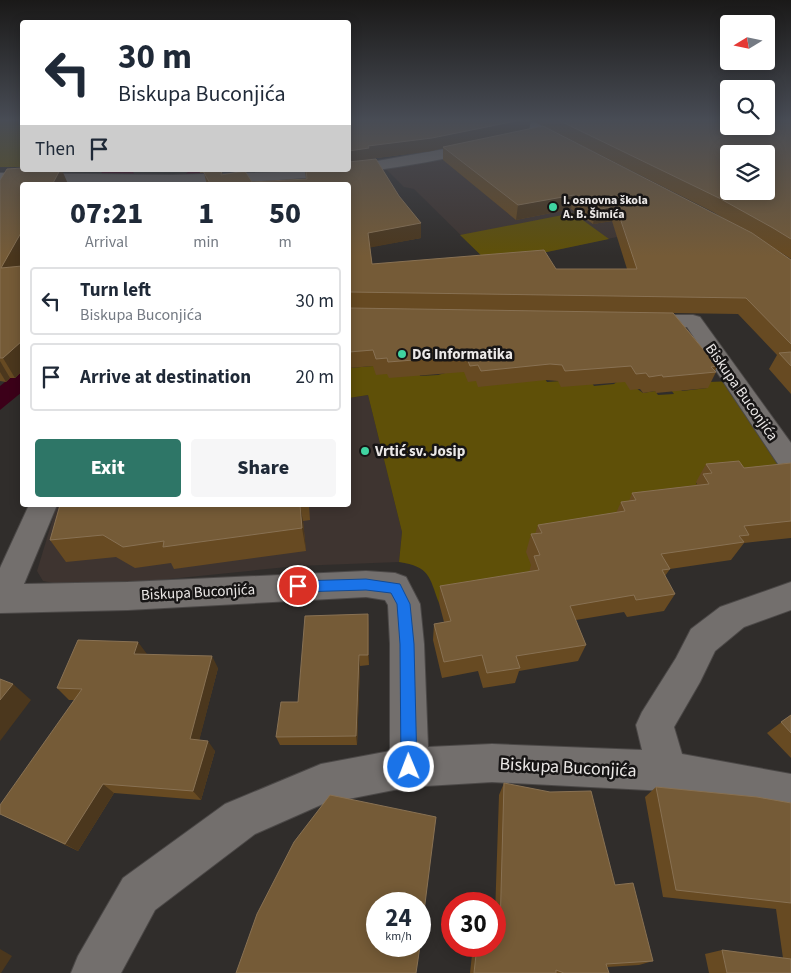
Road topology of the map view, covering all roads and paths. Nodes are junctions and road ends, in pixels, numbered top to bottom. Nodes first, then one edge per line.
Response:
1 (371, 165) edge
2 (351, 169) edge
3 (293, 172) edge
4 (149, 175) edge
5 (215, 175) edge
6 (0, 177) edge
7 (624, 320) edge
8 (791, 463) edge
9 (42, 507) edge
10 (791, 596) edge
11 (1, 599) edge
12 (409, 767) junction
13 (667, 771) junction
14 (791, 794) edge
15 (95, 973) edge

1 - 2 street
3 - 5 street
4 - 5 street
4 - 6 street
7 - 8 street, Biskupa Buconjića
9 - 11 street
10 - 13 street
11 - 12 street, Biskupa Buconjića
12 - 13 street, Biskupa Buconjića
12 - 15 street, Biskupa Buconjića
13 - 14 street, Biskupa Buconjića

